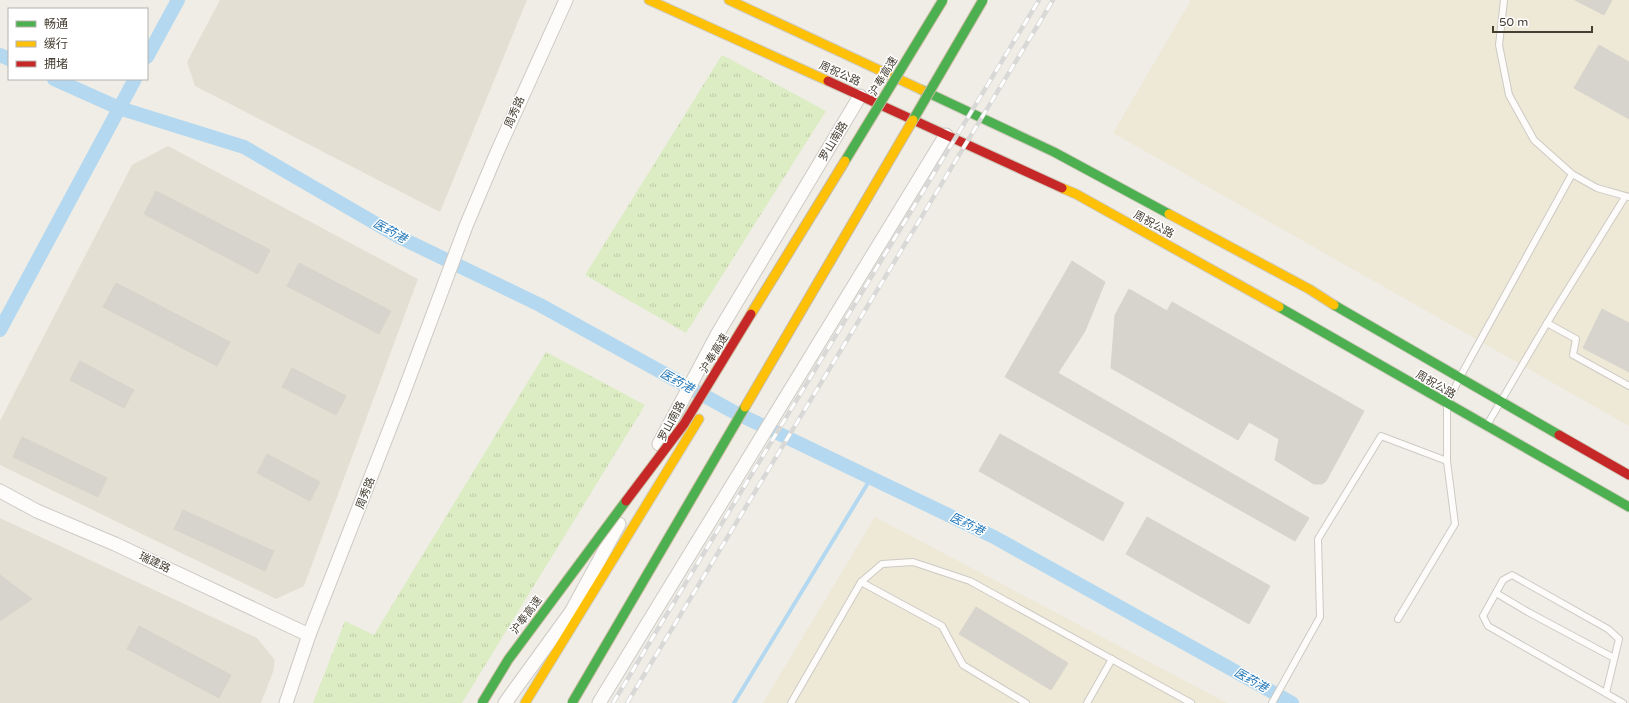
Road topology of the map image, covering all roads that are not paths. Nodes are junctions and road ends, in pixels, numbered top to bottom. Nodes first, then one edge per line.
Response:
1 (566, 0) edge
2 (649, 0) edge
3 (728, 0) edge
4 (944, 0) edge
5 (983, 0) edge
6 (992, 0) edge
7 (1504, 0) edge
8 (901, 81) junction
9 (931, 94) junction
10 (860, 96) junction
11 (886, 107) junction
12 (915, 121) junction
13 (946, 135) junction
14 (1572, 174) junction
15 (1627, 197) edge
16 (799, 254) dead end
17 (1547, 323) junction
18 (1460, 377) junction
19 (1629, 386) edge
20 (1502, 401) junction
21 (1447, 404) junction
22 (705, 409) dead end
23 (1486, 426) junction
24 (1447, 461) junction
25 (1629, 475) edge
26 (0, 491) edge
27 (1629, 507) edge
28 (861, 582) junction
29 (1496, 593) junction
30 (1398, 619) dead end
31 (309, 635) junction
32 (1614, 658) junction
33 (1112, 659) junction
34 (1606, 692) junction
35 (1016, 697) junction
36 (286, 703) edge
37 (482, 703) edge
38 (505, 703) edge
39 (525, 703) edge
40 (563, 703) edge
41 (572, 703) edge
42 (599, 703) edge
43 (791, 703) edge
44 (1012, 703) edge
45 (1026, 703) edge
46 (1087, 703) edge
47 (1191, 703) edge
48 (1272, 703) edge
49 (1623, 703) edge

1 - 31 street, 周秀路
2 - 10 main road, 周祝公路
3 - 8 main road, 周祝公路
4 - 8 main road
4 - 37 main road, 沪奉高速, bridge
5 - 41 main road, bridge
6 - 9 main road
7 - 14 lane
8 - 9 main road, 周祝公路
8 - 11 main road
9 - 12 main road
9 - 18 main road, 周祝公路
10 - 11 main road, 周祝公路
10 - 38 street, 罗山南路
11 - 12 main road, 周祝公路
11 - 16 main road
12 - 13 main road, 周祝公路
12 - 40 main road, bridge
13 - 21 main road, 周祝公路
13 - 42 street
14 - 15 lane
14 - 18 lane
15 - 17 lane
17 - 19 lane
17 - 20 lane
18 - 20 main road, 周祝公路
18 - 21 lane
20 - 23 lane
20 - 25 main road, 周祝公路
21 - 23 main road, 周祝公路
21 - 24 lane
22 - 39 main road, 罗山南路
23 - 27 main road, 周祝公路
24 - 30 lane
24 - 48 lane
26 - 31 street, 瑞建路
28 - 33 lane
28 - 35 lane
28 - 43 lane
29 - 32 lane
29 - 32 lane
29 - 34 lane
31 - 36 street, 周秀路
32 - 34 lane
33 - 46 lane
33 - 47 lane
34 - 49 lane
35 - 44 lane
35 - 45 lane

